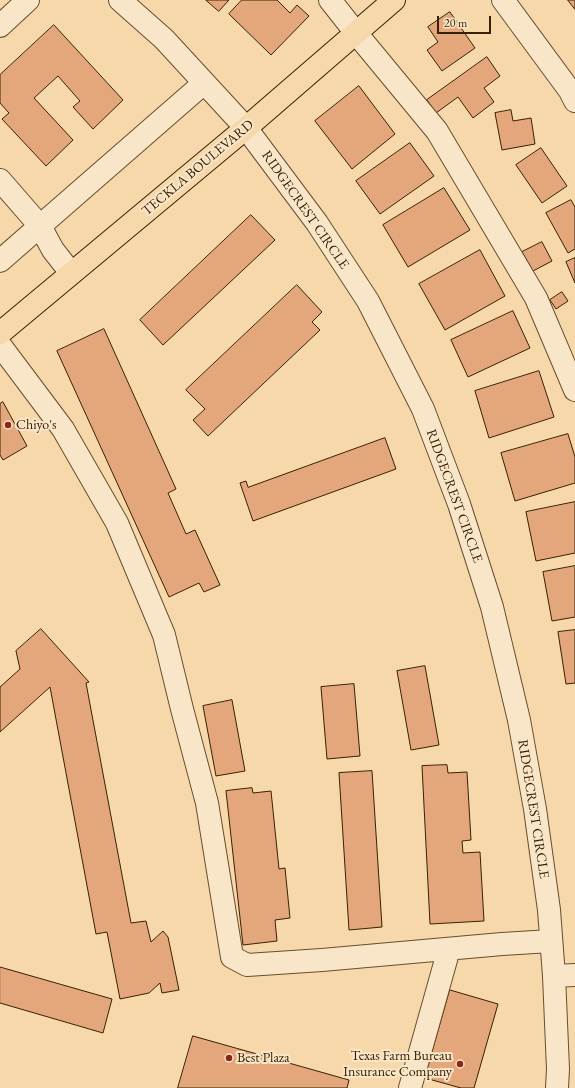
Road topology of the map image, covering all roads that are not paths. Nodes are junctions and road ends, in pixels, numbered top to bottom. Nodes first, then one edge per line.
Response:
1 (28, 0) edge
2 (120, 0) edge
3 (330, 0) edge
4 (394, 0) edge
5 (503, 0) edge
6 (0, 26) edge
7 (356, 33) junction
8 (204, 83) junction
9 (575, 101) edge
10 (246, 128) junction
11 (0, 180) edge
12 (40, 226) junction
13 (0, 261) edge
14 (72, 273) junction
15 (0, 333) edge
16 (0, 345) edge
17 (575, 390) edge
18 (551, 941) junction
19 (449, 949) junction
20 (564, 976) edge
21 (410, 1088) edge
22 (557, 1088) edge

1 - 6 street
2 - 8 street, RIDGECREST CIRCLE
3 - 7 street
4 - 7 main road, TECKLA BOULEVARD
5 - 9 street
7 - 10 main road, TECKLA BOULEVARD
7 - 17 street
8 - 10 street, RIDGECREST CIRCLE
8 - 12 street
10 - 14 main road, TECKLA BOULEVARD
10 - 18 street, RIDGECREST CIRCLE
11 - 12 street
12 - 13 street
12 - 14 street
14 - 15 main road, TECKLA BOULEVARD
16 - 19 street
18 - 19 street
18 - 20 street, RIDGECREST CIRCLE
19 - 21 street
20 - 22 street, RIDGECREST CIRCLE

